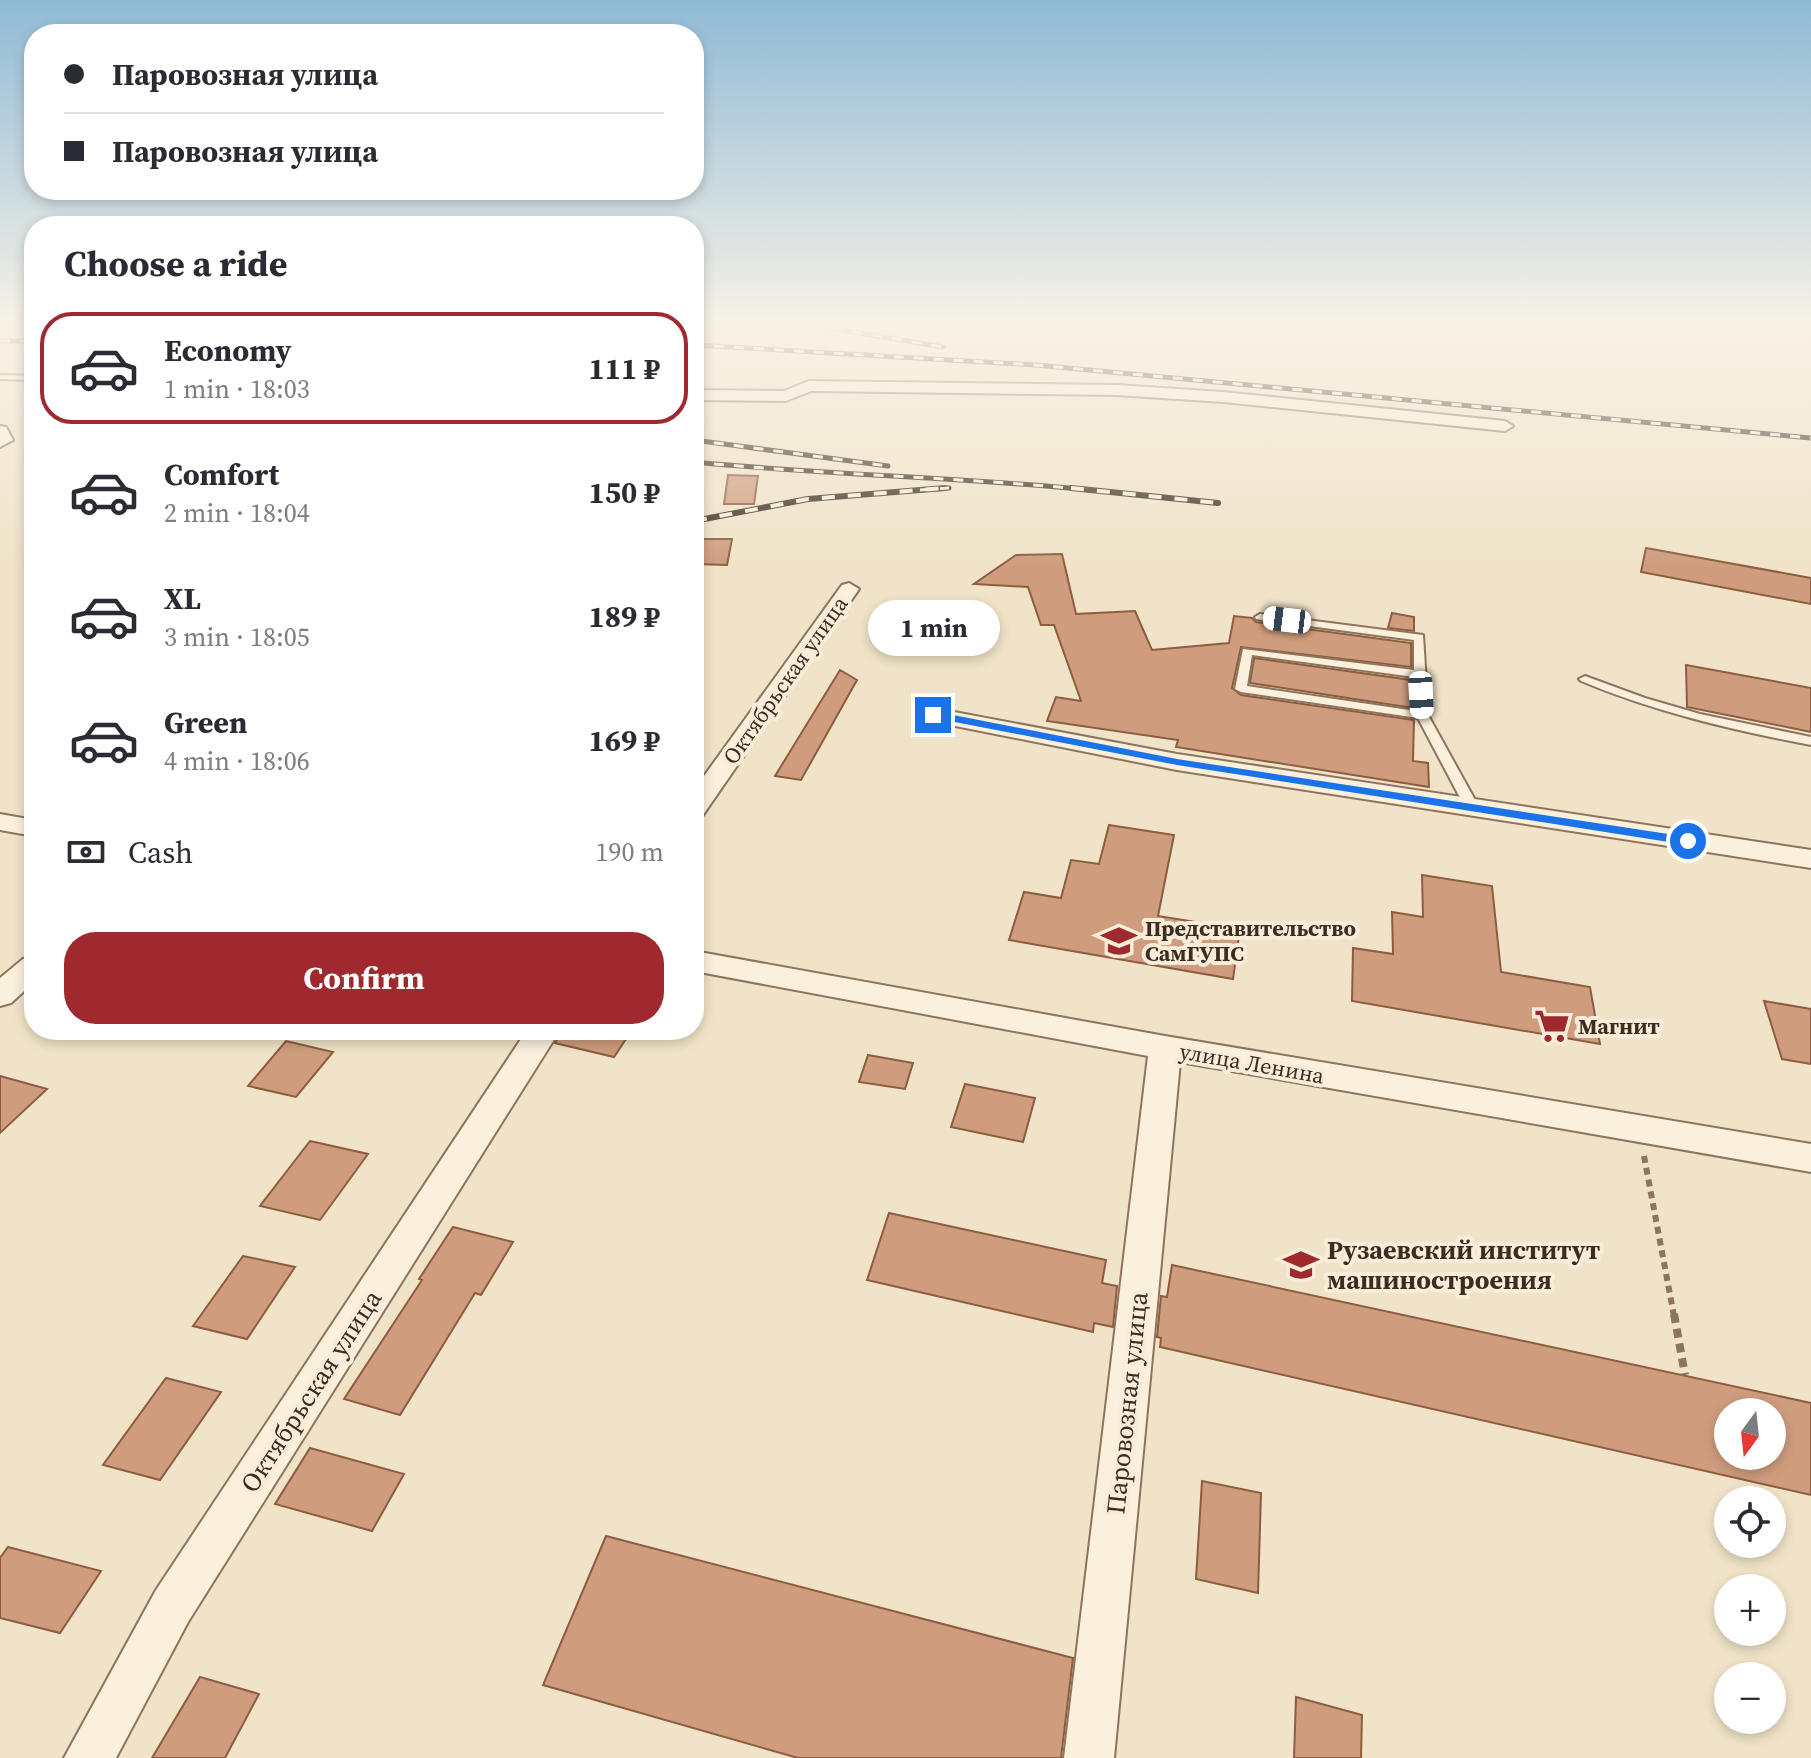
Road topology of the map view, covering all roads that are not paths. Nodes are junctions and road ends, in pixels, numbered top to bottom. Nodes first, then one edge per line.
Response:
1 (1325, 407) edge
2 (1505, 426) dead end
3 (849, 589) dead end
4 (1260, 617) dead end
5 (1420, 674) junction
6 (1585, 679) dead end
7 (933, 715) dead end
8 (1422, 715) junction
9 (1811, 741) edge
10 (704, 795) edge
11 (1473, 809) junction
12 (0, 822) edge
13 (24, 826) edge
14 (1811, 859) edge
15 (704, 963) edge
16 (24, 975) edge
17 (0, 995) edge
18 (538, 1040) edge
19 (1165, 1048) junction
20 (1811, 1158) edge
21 (89, 1758) edge
22 (1089, 1758) edge

1 - 2 street
3 - 10 street, Октябрьская улица
4 - 5 lane
5 - 8 lane
5 - 8 lane
6 - 9 lane
7 - 11 street
8 - 11 lane
11 - 14 street
12 - 13 street
15 - 19 street, улица Ленина
16 - 17 street
18 - 21 street, Октябрьская улица
19 - 20 street, улица Ленина
19 - 22 street, Паровозная улица

